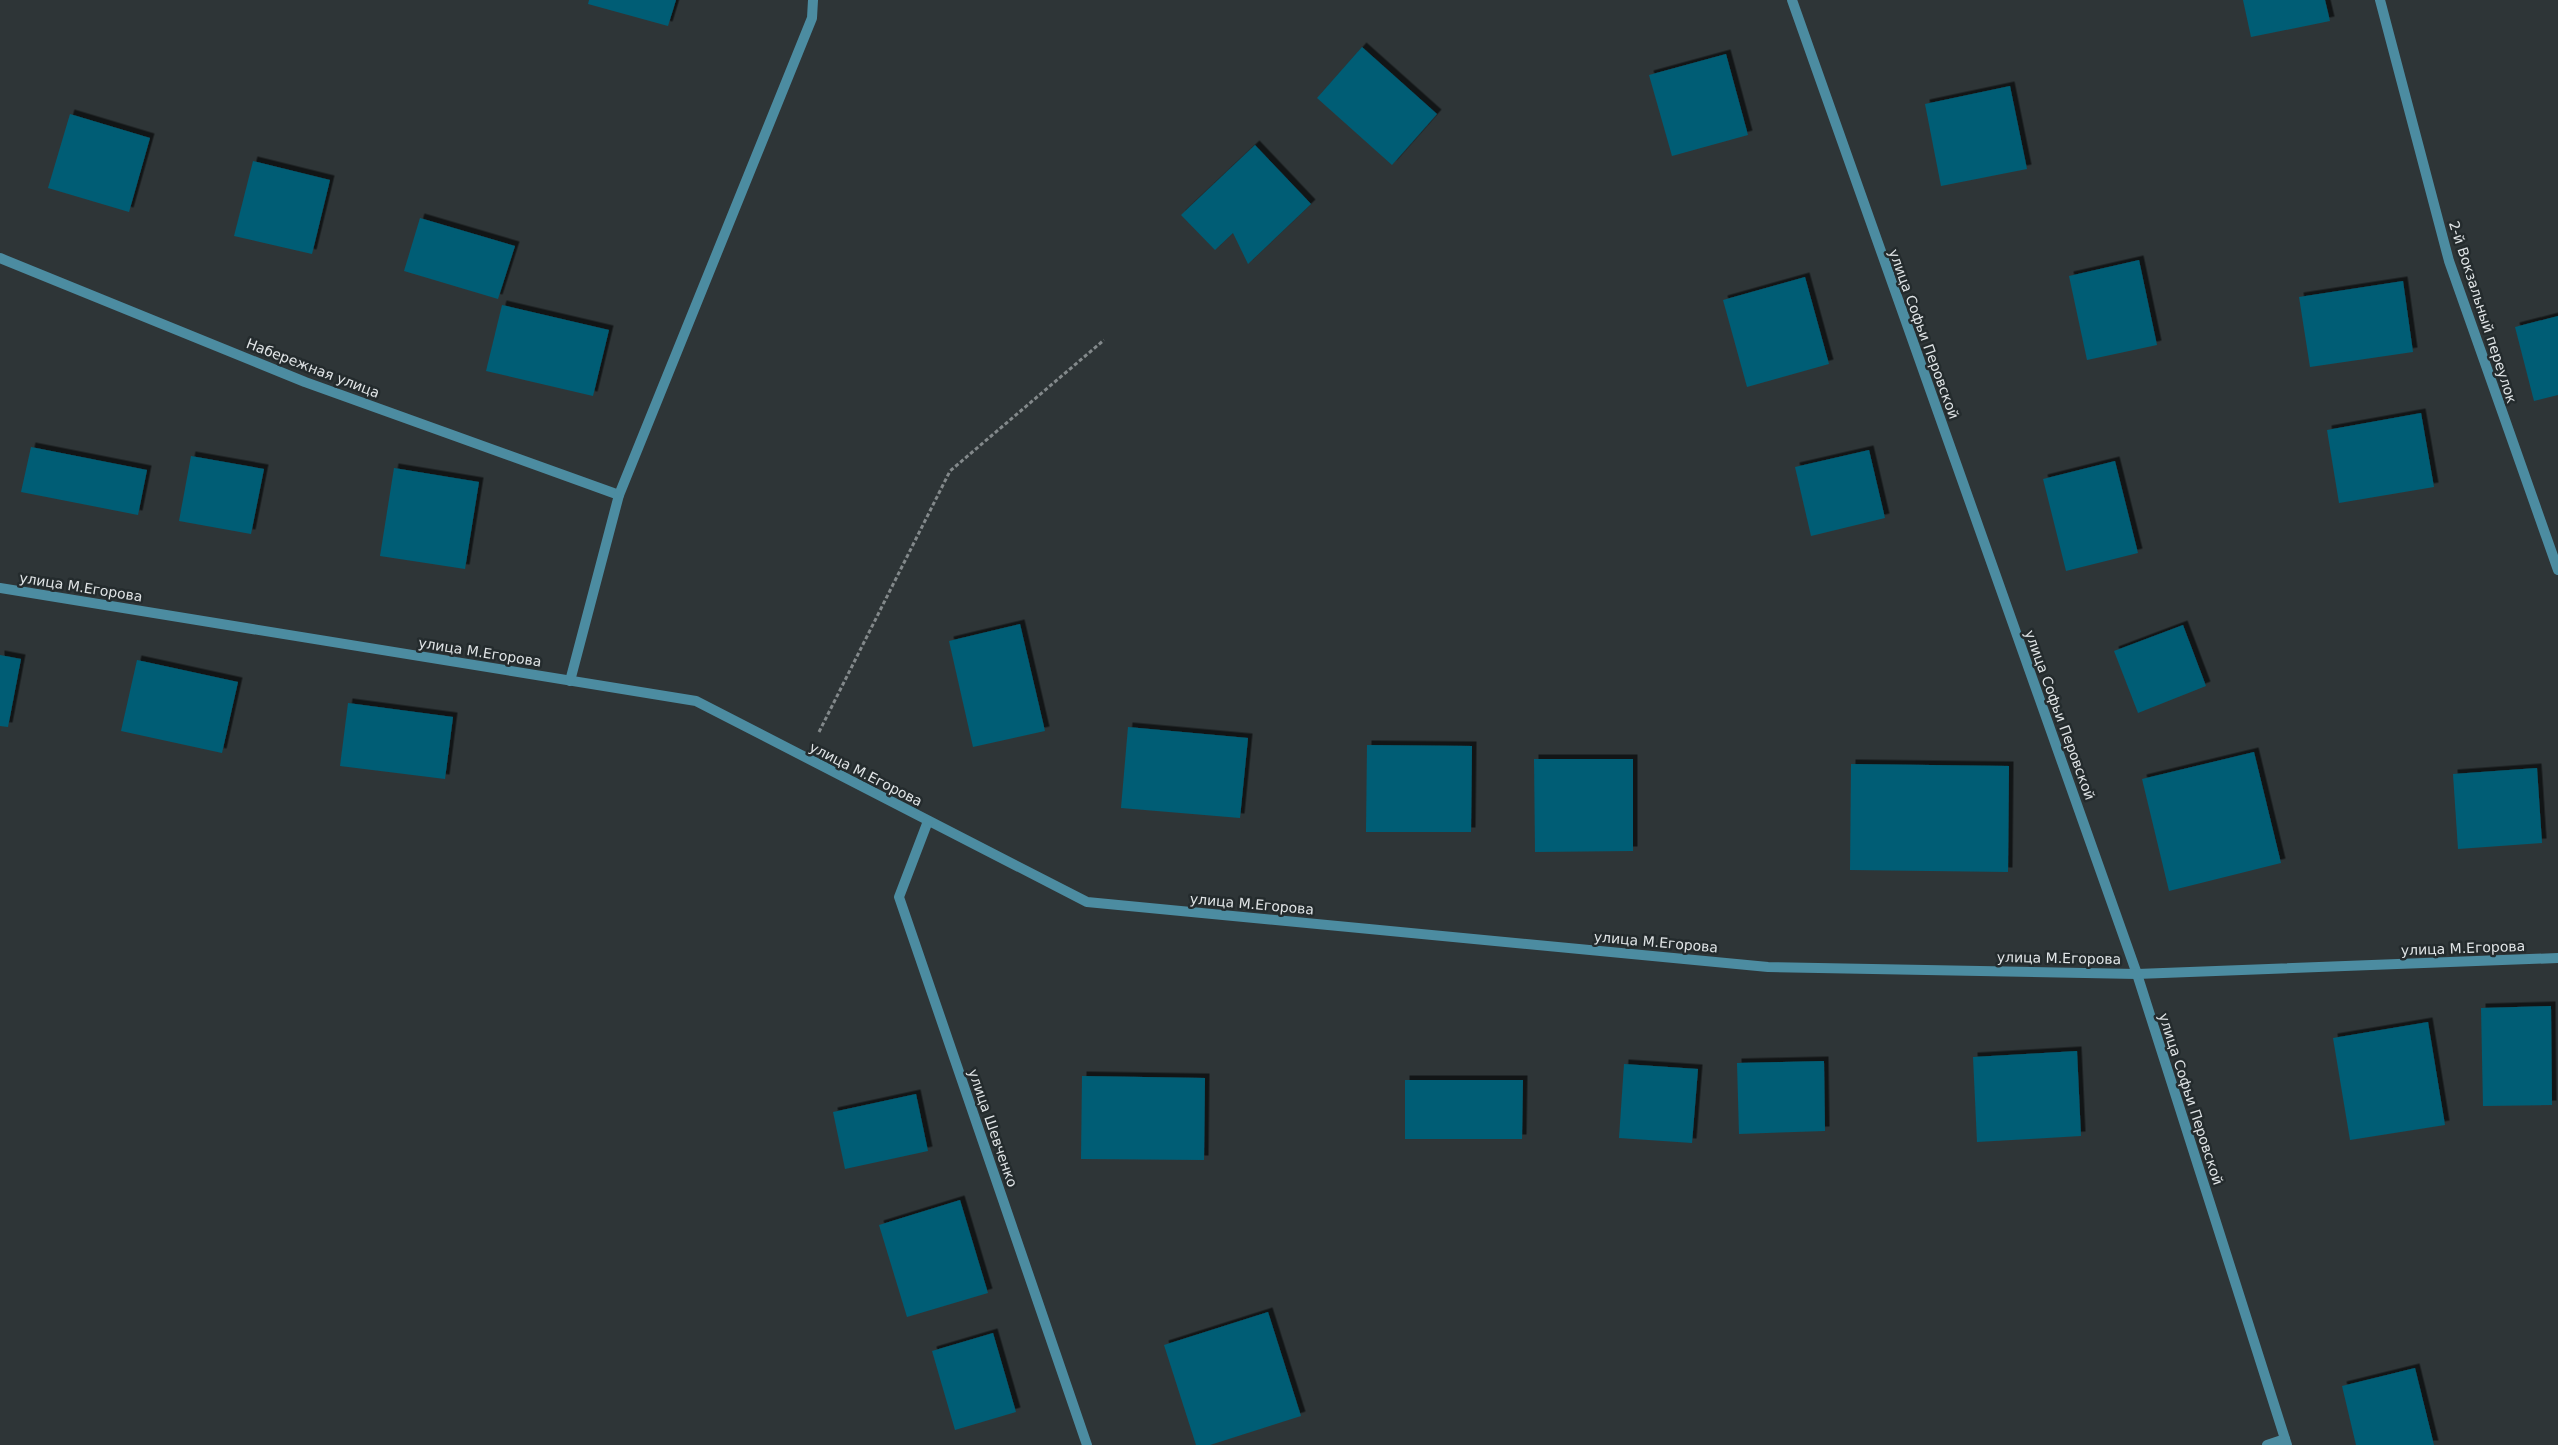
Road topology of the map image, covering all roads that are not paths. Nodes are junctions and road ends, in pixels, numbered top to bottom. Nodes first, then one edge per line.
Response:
1 (813, 0) edge
2 (1792, 0) edge
3 (2380, 0) edge
4 (0, 258) edge
5 (619, 495) junction
6 (2558, 570) edge
7 (0, 588) edge
8 (570, 681) junction
9 (928, 821) junction
10 (2558, 958) edge
11 (2137, 974) junction
12 (2286, 1442) edge
13 (1087, 1445) edge
14 (2267, 1445) edge

1 - 5 street
2 - 11 street, улица Софьи Перовской
3 - 6 street, 2-й Вокзальный переулок
4 - 5 street, Набережная улица
5 - 8 street
7 - 8 street, улица М.Егорова
8 - 9 street, улица М.Егорова
9 - 11 street, улица М.Егорова
9 - 13 street, улица Шевченко
10 - 11 street, улица М.Егорова
11 - 12 street, улица Софьи Перовской
12 - 14 street

